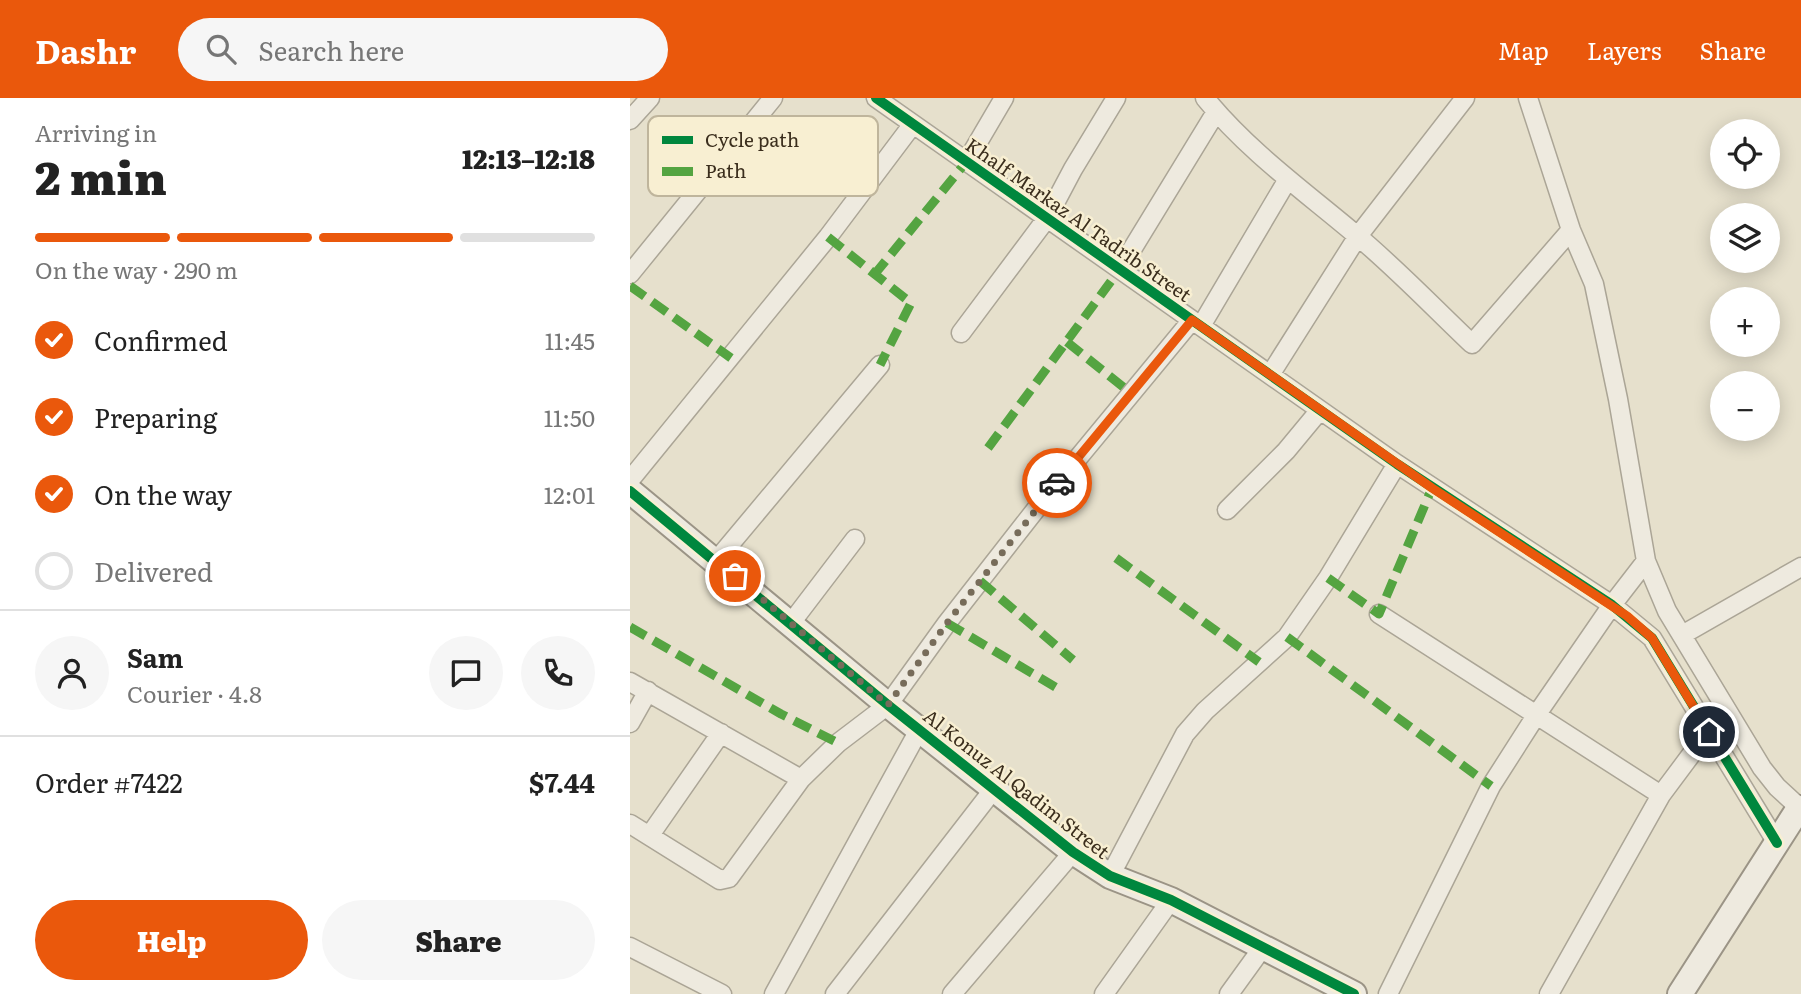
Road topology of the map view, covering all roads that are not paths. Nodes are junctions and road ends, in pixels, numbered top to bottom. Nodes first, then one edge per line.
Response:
1 (650, 98) edge
2 (773, 98) edge
3 (876, 98) edge
4 (1004, 98) edge
5 (1116, 98) edge
6 (1465, 98) edge
7 (1528, 98) edge
8 (1210, 105) edge
9 (758, 116) edge
10 (630, 120) edge
11 (913, 124) junction
12 (967, 162) junction
13 (878, 171) edge
14 (1288, 179) junction
15 (693, 196) edge
16 (859, 196) edge
17 (1047, 218) junction
18 (1571, 230) junction
19 (1358, 236) junction
20 (1120, 269) junction
21 (630, 274) edge
22 (1197, 323) junction
23 (961, 333) dead end
24 (880, 365) dead end
25 (1270, 375) junction
26 (1320, 410) junction
27 (1397, 464) junction
28 (630, 480) edge
29 (630, 491) edge
30 (1227, 510) dead end
31 (855, 538) dead end
32 (716, 561) junction
33 (1646, 561) junction
34 (1801, 567) edge
35 (1612, 605) junction
36 (1378, 614) dead end
37 (791, 623) junction
38 (1682, 635) junction
39 (630, 682) edge
40 (648, 691) junction
41 (888, 705) junction
42 (1537, 714) junction
43 (630, 723) edge
44 (919, 730) junction
45 (1709, 732) junction
46 (721, 733) junction
47 (801, 779) junction
48 (993, 790) junction
49 (1661, 795) junction
50 (1800, 809) edge
51 (630, 824) edge
52 (650, 835) junction
53 (1777, 844) junction
54 (1073, 852) junction
55 (1110, 876) junction
56 (1171, 900) junction
57 (630, 947) edge
58 (1263, 947) junction
59 (1327, 988) edge
60 (722, 994) edge
61 (775, 994) edge
62 (835, 994) edge
63 (952, 994) edge
64 (1104, 994) edge
65 (1229, 994) edge
66 (1354, 994) edge
67 (1388, 994) edge
68 (1549, 994) edge
69 (1680, 994) edge

1 - 10 street
2 - 9 street
3 - 11 street, Khalf Markaz Al Tadrib Street
4 - 12 street
5 - 17 street
6 - 19 street
7 - 18 street
8 - 14 street
8 - 20 street
11 - 12 street, Khalf Markaz Al Tadrib Street
11 - 13 street
12 - 17 street, Khalf Markaz Al Tadrib Street
14 - 19 street
14 - 22 street
15 - 21 street
16 - 28 street
17 - 20 street, Khalf Markaz Al Tadrib Street
17 - 23 street
18 - 19 street
18 - 33 street
19 - 25 street
20 - 22 street, Khalf Markaz Al Tadrib Street
22 - 25 street, Khalf Markaz Al Tadrib Street
22 - 41 street
24 - 32 street
25 - 26 street, Khalf Markaz Al Tadrib Street
26 - 27 street, Khalf Markaz Al Tadrib Street
26 - 30 street
27 - 35 street, Khalf Markaz Al Tadrib Street
27 - 55 street
29 - 32 street, Al Konuz Al Qadim Street
31 - 37 street
32 - 37 street, Al Konuz Al Qadim Street
33 - 35 street
33 - 38 street
34 - 38 street
35 - 42 street
35 - 45 street, Khalf Markaz Al Tadrib Street
36 - 42 street
37 - 41 street, Al Konuz Al Qadim Street
38 - 50 street
39 - 40 street
40 - 43 street
40 - 46 street
41 - 44 street, Al Konuz Al Qadim Street
41 - 47 street
42 - 49 street
42 - 67 street
44 - 48 street, Al Konuz Al Qadim Street
44 - 61 street
45 - 49 street
45 - 53 street, Khalf Markaz Al Tadrib Street
46 - 47 street
46 - 52 street
47 - 52 street
48 - 54 street, Al Konuz Al Qadim Street
48 - 62 street
49 - 68 street
50 - 53 street
51 - 52 street
53 - 69 street
54 - 55 street, Al Konuz Al Qadim Street
54 - 63 street
55 - 56 street, Al Konuz Al Qadim Street
56 - 58 street, Al Konuz Al Qadim Street
56 - 64 street
57 - 60 street
58 - 59 street, Al Konuz Al Qadim Street
58 - 65 street
59 - 66 street, Al Konuz Al Qadim Street

